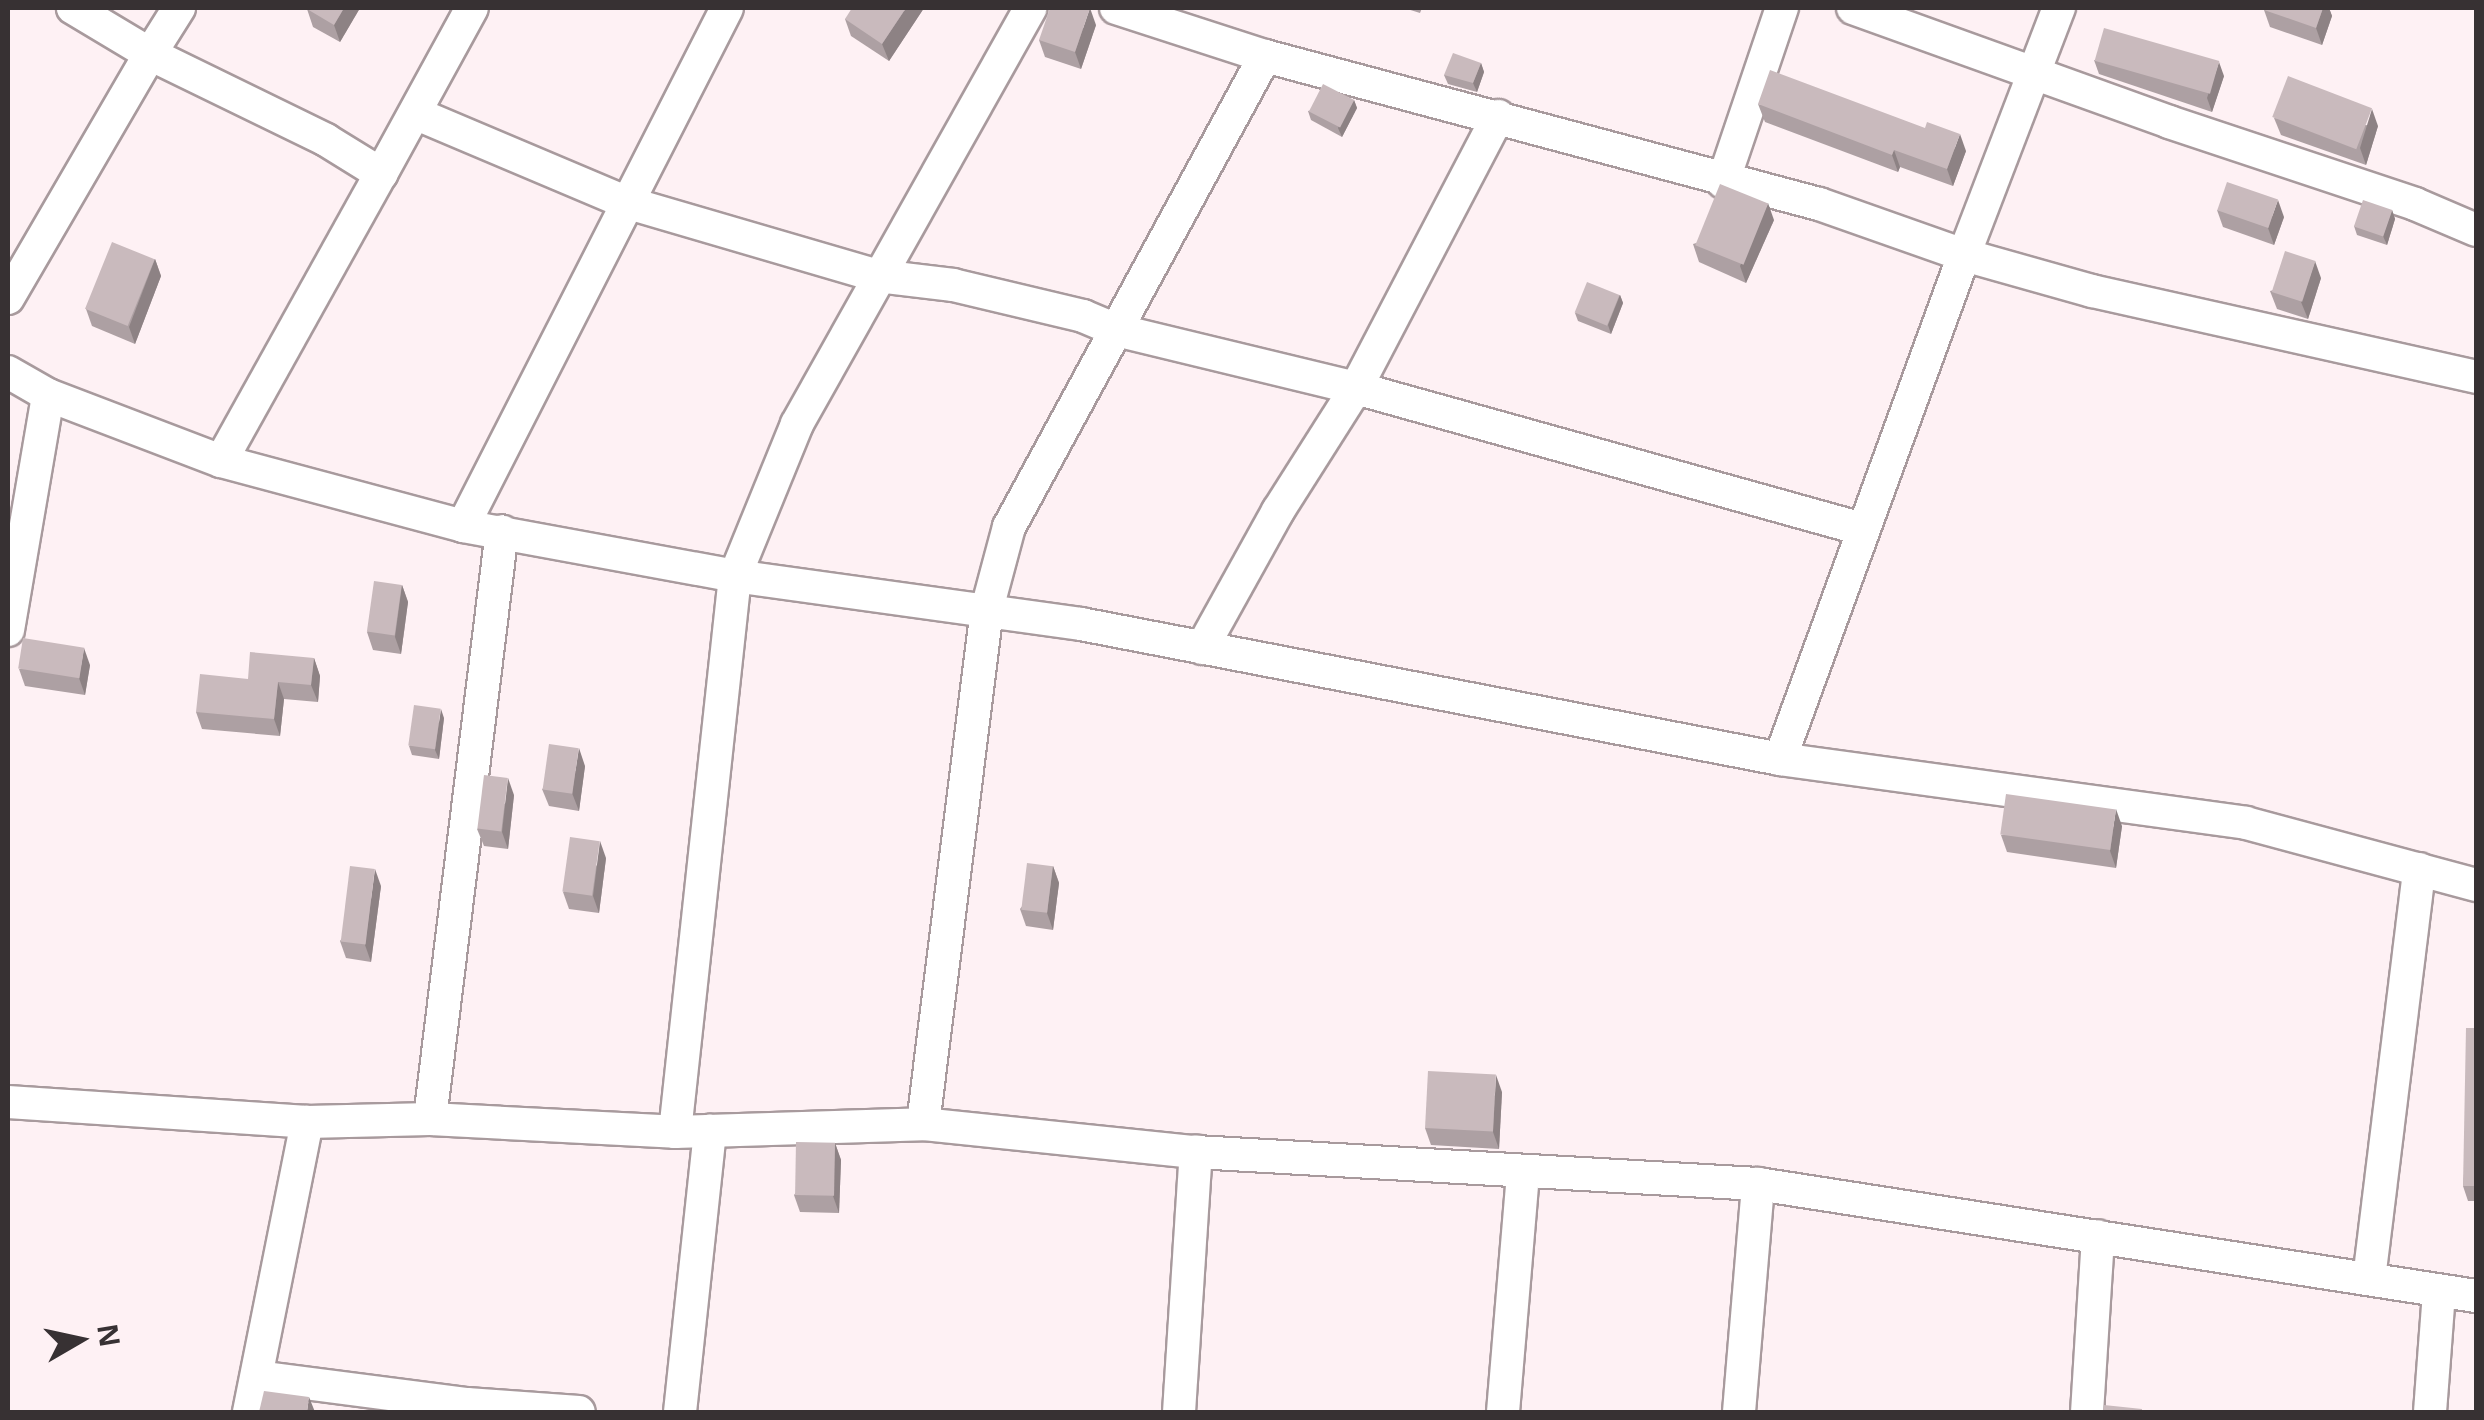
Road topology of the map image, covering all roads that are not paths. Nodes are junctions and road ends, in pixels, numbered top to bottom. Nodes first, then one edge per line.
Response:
1 (74, 8) edge
2 (179, 8) edge
3 (472, 8) edge
4 (728, 8) edge
5 (1030, 8) edge
6 (1116, 8) edge
7 (1782, 8) edge
8 (1853, 8) edge
9 (2060, 8) edge
10 (1204, 21) edge
11 (150, 54) junction
12 (1266, 56) junction
13 (2034, 70) junction
14 (417, 114) junction
15 (1498, 116) junction
16 (381, 174) junction
17 (1723, 182) junction
18 (625, 202) junction
19 (2476, 230) edge
20 (1964, 255) junction
21 (878, 276) junction
22 (8, 298) edge
23 (1116, 330) junction
24 (8, 372) edge
25 (2476, 377) edge
26 (1356, 388) junction
27 (48, 395) junction
28 (221, 460) junction
29 (463, 526) junction
30 (1862, 529) junction
31 (502, 532) junction
32 (735, 576) junction
33 (987, 609) junction
34 (8, 630) edge
35 (1202, 648) junction
36 (1780, 759) junction
37 (2418, 869) junction
38 (2476, 885) edge
39 (8, 1102) edge
40 (430, 1119) junction
41 (307, 1122) junction
42 (923, 1124) junction
43 (710, 1131) junction
44 (675, 1132) junction
45 (1196, 1152) junction
46 (1524, 1172) junction
47 (1758, 1184) junction
48 (2098, 1236) junction
49 (2369, 1279) junction
50 (2440, 1291) junction
51 (2476, 1296) edge
52 (258, 1377) junction
53 (467, 1408) edge
54 (249, 1412) edge
55 (579, 1412) edge
56 (680, 1412) edge
57 (1179, 1412) edge
58 (1503, 1412) edge
59 (1739, 1412) edge
60 (2087, 1412) edge
61 (2430, 1412) edge

1 - 11 street
2 - 11 street
3 - 14 street
4 - 18 street
5 - 21 street
6 - 10 street
7 - 17 street
8 - 13 street
9 - 13 street
10 - 12 street
11 - 16 street
11 - 22 street
12 - 15 street
12 - 23 street
13 - 19 street
13 - 20 street
14 - 16 street
14 - 18 street
15 - 17 street
15 - 26 street
16 - 28 street
17 - 20 street
18 - 21 street
18 - 29 street
20 - 25 street
20 - 30 street
21 - 23 street
21 - 32 street
23 - 26 street
23 - 33 street
24 - 27 street
26 - 30 street
26 - 35 street
27 - 28 street
27 - 34 street
28 - 29 street
29 - 31 street
30 - 36 street
31 - 32 street
31 - 40 street
32 - 33 street
32 - 44 street
33 - 35 street
33 - 42 street
35 - 36 street
36 - 37 street
37 - 38 street
37 - 49 street
39 - 41 street
40 - 41 street
40 - 44 street
41 - 52 street
42 - 43 street
42 - 45 street
43 - 44 street
43 - 56 street
45 - 46 street
45 - 57 street
46 - 47 street
46 - 58 street
47 - 48 street
47 - 59 street
48 - 49 street
48 - 60 street
49 - 50 street
50 - 51 street
50 - 61 street
52 - 53 street
52 - 54 street
53 - 55 street

